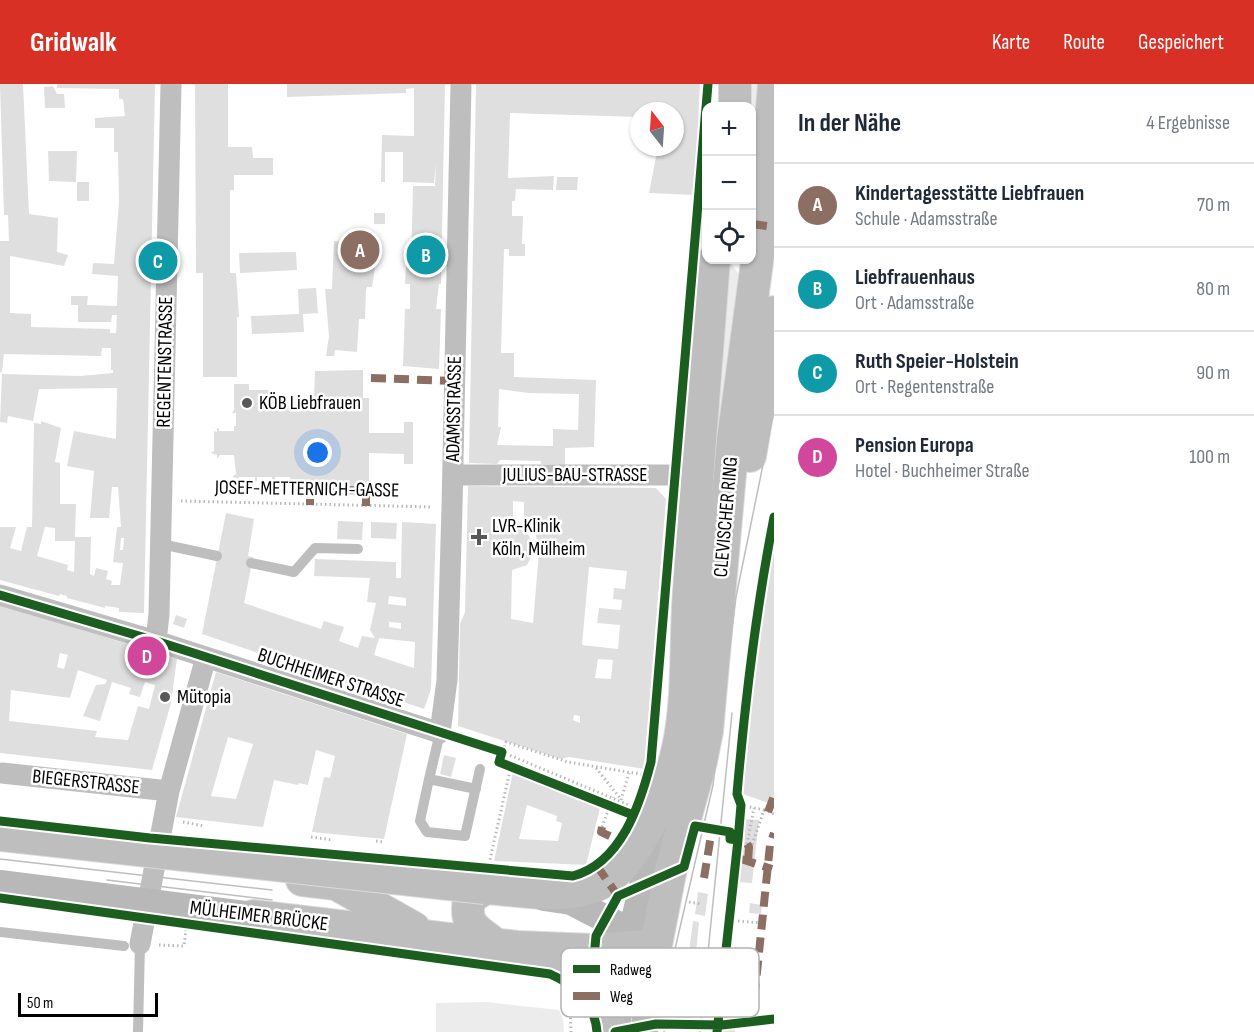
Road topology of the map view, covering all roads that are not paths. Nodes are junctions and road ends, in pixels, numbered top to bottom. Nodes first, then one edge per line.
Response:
1 (171, 84) edge
2 (461, 84) edge
3 (735, 84) edge
4 (774, 84) edge
5 (735, 102) edge
6 (714, 264) edge
7 (758, 267) edge
8 (774, 312) edge
9 (698, 474) junction
10 (453, 475) junction
11 (160, 544) junction
12 (358, 549) dead end
13 (217, 556) dead end
14 (251, 563) dead end
15 (0, 595) edge
16 (719, 595) junction
17 (156, 640) junction
18 (206, 657) junction
19 (440, 733) junction
20 (480, 769) dead end
21 (2, 773) dead end
22 (429, 779) junction
23 (657, 783) junction
24 (476, 789) junction
25 (169, 791) junction
26 (0, 835) edge
27 (0, 846) edge
28 (0, 884) edge
29 (485, 888) junction
30 (253, 916) joint
31 (0, 932) edge
32 (427, 936) junction
33 (638, 942) junction
34 (132, 945) junction
35 (507, 946) junction
36 (604, 948) edge
37 (636, 948) edge
38 (638, 948) edge
39 (561, 949) edge
40 (561, 967) edge
41 (609, 1017) edge
42 (617, 1017) edge
43 (643, 1017) edge
44 (138, 1032) edge
45 (613, 1032) edge
46 (644, 1032) edge

1 - 11 street, REGENTENSTRASSE
2 - 10 street, ADAMSSTRASSE
3 - 5 main road
4 - 7 main road, CLEVISCHER RING
6 - 9 main road, CLEVISCHER RING
7 - 16 main road, CLEVISCHER RING
8 - 16 main road
9 - 10 street, JULIUS-BAU-STRASSE
9 - 23 main road, CLEVISCHER RING
10 - 19 street, ADAMSSTRASSE
11 - 13 lane
11 - 17 street, REGENTENSTRASSE
12 - 14 lane
15 - 17 street, BUCHHEIMER STRASSE
16 - 33 main road, CLEVISCHER RING
17 - 18 street, BUCHHEIMER STRASSE
18 - 19 street, BUCHHEIMER STRASSE
18 - 25 street, BIEGERSTRASSE
19 - 22 lane
20 - 24 lane
21 - 25 street, BIEGERSTRASSE
22 - 24 lane
22 - 24 lane
23 - 29 main road, CLEVISCHER RING
23 - 33 main road
25 - 34 street, BIEGERSTRASSE
26 - 29 main road, bridge
27 - 32 main road, MÜLHEIMER BRÜCKE
28 - 30 main road, MÜLHEIMER BRÜCKE, bridge
29 - 33 main road
29 - 35 main road
30 - 32 main road, MÜLHEIMER BRÜCKE
31 - 34 lane
32 - 35 main road, MÜLHEIMER BRÜCKE
33 - 36 main road
33 - 37 main road
33 - 38 main road
34 - 44 lane, BIEGERSTRASSE
35 - 39 main road
35 - 40 main road
41 - 45 main road
42 - 45 main road
43 - 46 main road

